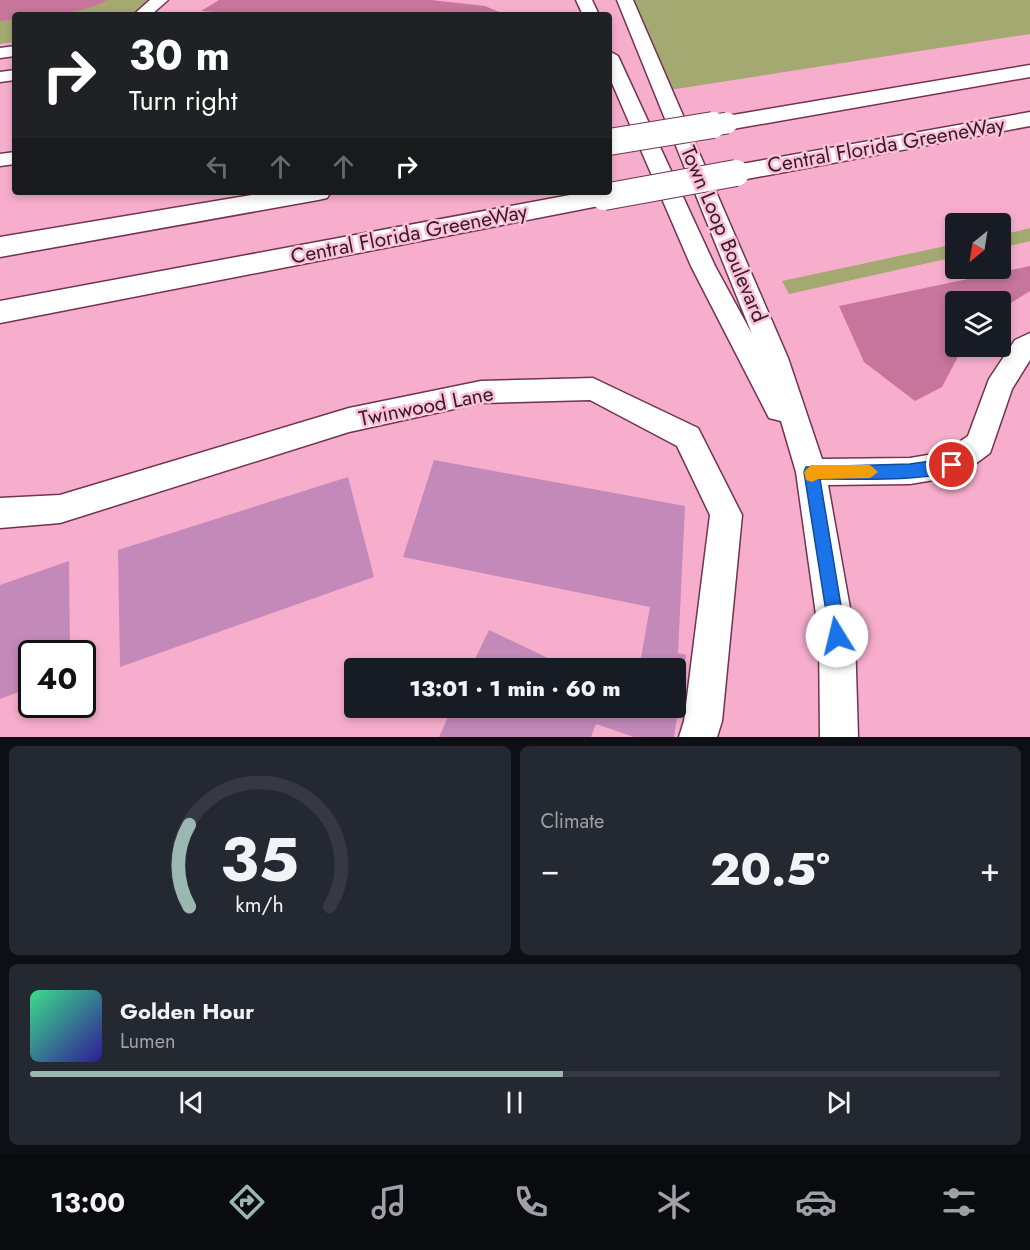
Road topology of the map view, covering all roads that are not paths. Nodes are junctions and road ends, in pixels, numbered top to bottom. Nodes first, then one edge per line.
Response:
1 (160, 0) edge
2 (625, 0) edge
3 (145, 12) edge
4 (612, 63) edge
5 (1030, 71) edge
6 (1030, 119) edge
7 (612, 142) edge
8 (301, 195) edge
9 (0, 247) edge
10 (0, 312) edge
11 (1030, 343) edge
12 (811, 472) junction
13 (0, 513) edge
14 (698, 737) edge
15 (839, 737) edge

1 - 3 street
2 - 12 street, Town Loop Boulevard
4 - 12 street, Town Loop Boulevard
5 - 7 highway, bridge
6 - 10 highway, Central Florida GreeneWay, bridge
8 - 9 highway
11 - 12 street
12 - 15 street, Town Loop Boulevard
13 - 14 street, Twinwood Lane

